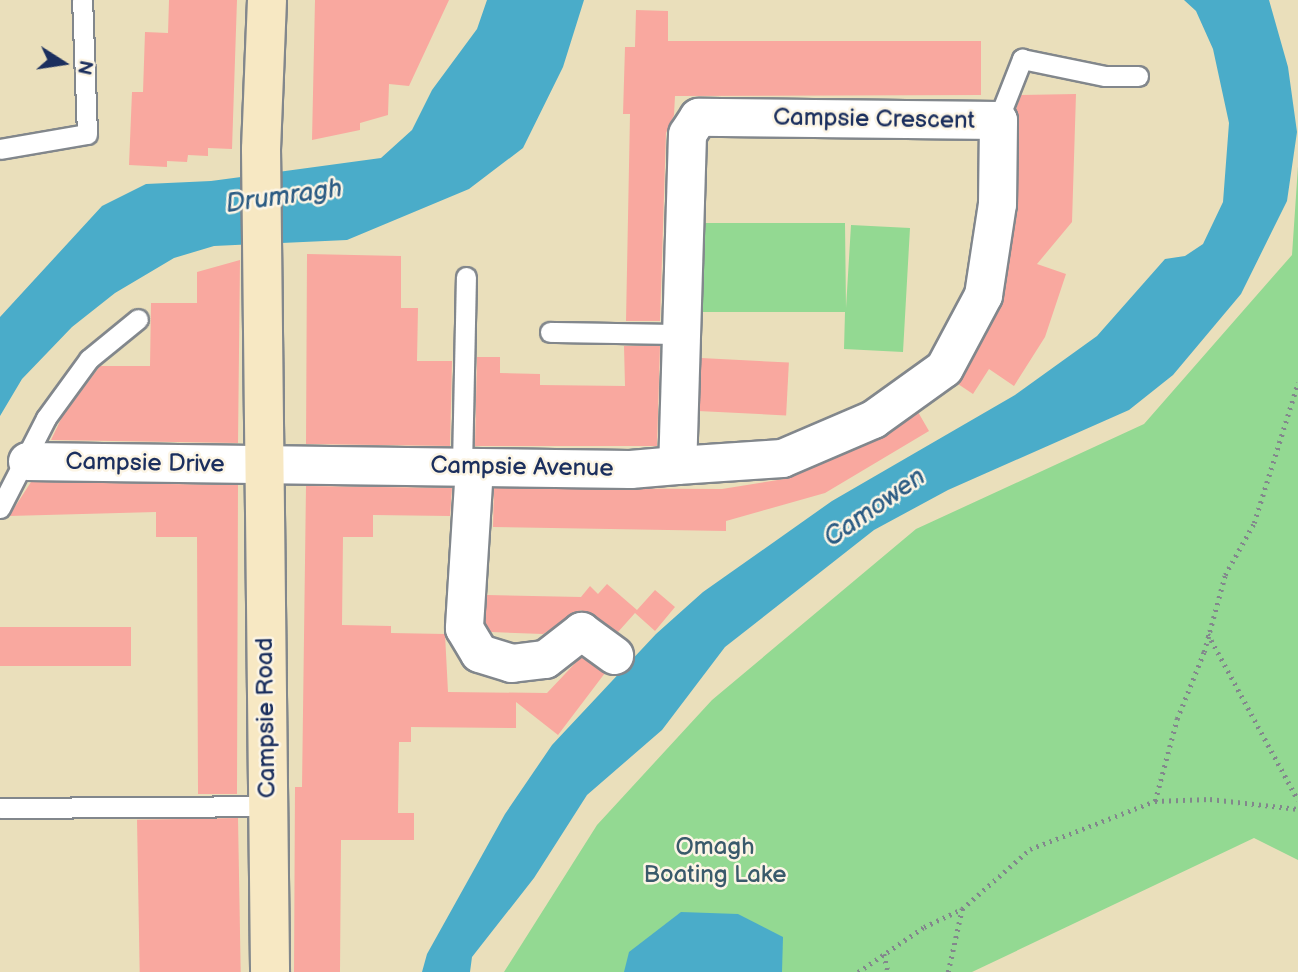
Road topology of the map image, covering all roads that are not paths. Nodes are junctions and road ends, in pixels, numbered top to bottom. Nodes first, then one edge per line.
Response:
1 (82, 0) edge
2 (267, 0) edge
3 (1138, 76) dead end
4 (998, 120) junction
5 (0, 149) edge
6 (466, 277) dead end
7 (138, 318) dead end
8 (551, 332) dead end
9 (681, 334) junction
10 (782, 458) joint
11 (27, 461) junction
12 (263, 464) junction
13 (677, 465) junction
14 (468, 467) junction
15 (0, 508) edge
16 (614, 656) dead end
17 (267, 806) junction
18 (0, 807) edge
19 (271, 972) edge

1 - 5 lane
2 - 12 main road, Campsie Road
3 - 4 lane
4 - 9 street, Campsie Crescent
4 - 10 street, Campsie Crescent
6 - 14 lane
7 - 11 lane
8 - 9 lane
9 - 13 street, Campsie Crescent
10 - 13 street, Campsie Avenue
11 - 12 street, Campsie Drive
11 - 15 lane
12 - 14 street, Campsie Avenue
12 - 17 main road, Campsie Road
13 - 14 street, Campsie Avenue
14 - 16 street
17 - 18 lane
17 - 19 main road, Campsie Road

